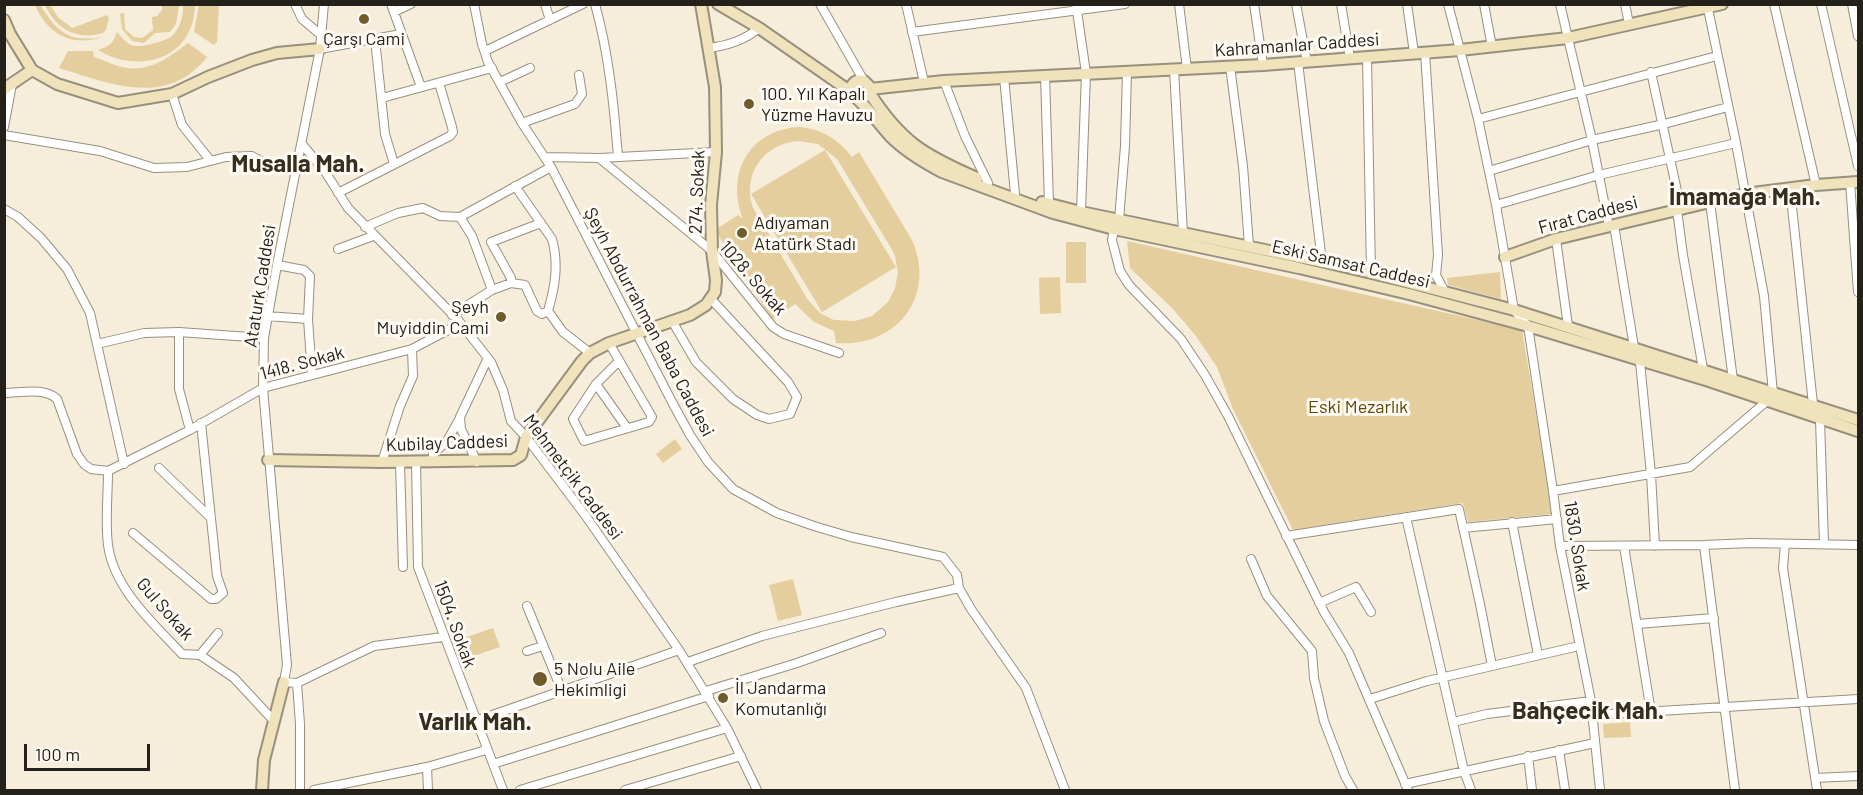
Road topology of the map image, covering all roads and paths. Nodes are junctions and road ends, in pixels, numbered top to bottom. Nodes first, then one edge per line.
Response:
1 (295, 4) edge
2 (324, 4) edge
3 (411, 4) edge
4 (474, 4) edge
5 (544, 4) edge
6 (583, 4) edge
7 (596, 4) edge
8 (701, 4) edge
9 (820, 4) edge
10 (906, 4) edge
11 (1125, 4) edge
12 (1179, 4) edge
13 (1254, 4) edge
14 (1296, 4) edge
15 (1341, 4) edge
16 (1407, 4) edge
17 (1448, 4) edge
18 (1484, 4) edge
19 (1560, 4) edge
20 (1624, 4) edge
21 (1722, 4) edge
22 (1774, 4) edge
23 (1821, 4) edge
24 (1852, 4) edge
25 (721, 5) edge
26 (1707, 6) edge
27 (392, 8) edge
28 (1077, 8) edge
29 (4, 20) edge
30 (550, 20) junction
31 (1629, 24) junction
32 (759, 28) junction
33 (912, 32) junction
34 (401, 34) junction
35 (321, 35) junction
36 (1858, 36) edge
37 (1568, 38) junction
38 (375, 39) junction
39 (1492, 47) junction
40 (708, 48) junction
41 (320, 49) junction
42 (1460, 50) junction
43 (485, 51) junction
44 (1419, 53) junction
45 (1717, 56) junction
46 (1367, 57) junction
47 (1350, 58) junction
48 (1303, 62) junction
49 (1263, 65) junction
50 (1230, 66) junction
51 (492, 68) junction
52 (530, 68) dead end
53 (1174, 69) junction
54 (1186, 69) junction
55 (32, 70) junction
56 (1127, 71) junction
57 (1651, 72) junction
58 (1086, 73) junction
59 (579, 75) dead end
60 (1045, 75) junction
61 (1004, 77) junction
62 (944, 81) junction
63 (439, 82) junction
64 (500, 82) junction
65 (924, 82) junction
66 (8, 87) edge
67 (421, 87) junction
68 (868, 87) junction
69 (1579, 92) junction
70 (172, 94) junction
71 (854, 95) junction
72 (382, 98) junction
73 (1728, 107) junction
74 (1478, 119) junction
75 (522, 123) junction
76 (1664, 124) junction
77 (4, 127) edge
78 (4, 135) edge
79 (1592, 140) junction
80 (1736, 143) junction
81 (302, 144) junction
82 (716, 152) junction
83 (545, 157) junction
84 (618, 157) junction
85 (1671, 157) junction
86 (599, 158) junction
87 (210, 160) junction
88 (394, 164) junction
89 (297, 166) junction
90 (1858, 166) edge
91 (551, 167) junction
92 (1489, 171) junction
93 (1599, 176) junction
94 (1855, 182) edge
95 (988, 183) junction
96 (1816, 185) junction
97 (516, 186) junction
98 (1790, 188) junction
99 (338, 193) junction
100 (1015, 194) junction
101 (1745, 194) junction
102 (1710, 202) junction
103 (1049, 204) junction
104 (1496, 205) junction
105 (4, 209) edge
106 (1679, 209) junction
107 (1081, 212) junction
108 (460, 217) junction
109 (541, 223) junction
110 (1116, 224) junction
111 (1611, 226) junction
112 (365, 227) junction
113 (1183, 233) junction
114 (373, 236) junction
115 (1556, 239) junction
116 (1249, 246) junction
117 (338, 249) dead end
118 (712, 251) junction
119 (1505, 257) junction
120 (1322, 262) junction
121 (277, 265) junction
122 (1371, 274) junction
123 (511, 283) junction
124 (492, 290) junction
125 (1445, 292) junction
126 (1858, 292) edge
127 (711, 299) junction
128 (1514, 310) junction
129 (548, 311) junction
130 (267, 316) junction
131 (455, 318) junction
132 (308, 319) junction
133 (672, 321) junction
134 (1528, 326) junction
135 (1568, 326) junction
136 (179, 332) junction
137 (638, 332) junction
138 (264, 338) junction
139 (97, 344) junction
140 (609, 344) junction
141 (1634, 347) junction
142 (412, 349) junction
143 (590, 353) junction
144 (839, 353) dead end
145 (488, 358) junction
146 (619, 361) junction
147 (1640, 362) junction
148 (1703, 369) junction
149 (312, 375) junction
150 (1733, 380) junction
151 (596, 384) junction
152 (263, 388) junction
153 (4, 393) edge
154 (1770, 397) junction
155 (1813, 404) junction
156 (460, 417) junction
157 (1820, 419) junction
158 (1858, 420) edge
159 (201, 423) junction
160 (627, 428) junction
161 (190, 430) junction
162 (1858, 431) edge
163 (526, 437) junction
164 (268, 460) junction
165 (416, 461) junction
166 (382, 462) junction
167 (400, 462) junction
168 (433, 462) junction
169 (477, 462) junction
170 (124, 464) junction
171 (159, 468) dead end
172 (108, 471) junction
173 (1651, 474) junction
174 (1553, 491) junction
175 (1406, 517) junction
176 (211, 518) junction
177 (1557, 519) junction
178 (1512, 522) junction
179 (1463, 528) junction
180 (133, 533) dead end
181 (1286, 536) junction
182 (1785, 544) junction
183 (1824, 544) junction
184 (1704, 545) junction
185 (1858, 545) edge
186 (1560, 546) junction
187 (1624, 546) junction
188 (1655, 546) junction
189 (1251, 560) dead end
190 (403, 567) dead end
191 (959, 588) junction
192 (1319, 603) junction
193 (527, 606) dead end
194 (1371, 612) dead end
195 (1714, 618) junction
196 (1637, 624) junction
197 (218, 633) dead end
198 (881, 633) dead end
199 (443, 637) junction
200 (543, 646) junction
201 (1579, 646) junction
202 (680, 650) junction
203 (527, 651) dead end
204 (200, 655) junction
205 (1538, 655) junction
206 (688, 662) junction
207 (1492, 666) junction
208 (1443, 679) junction
209 (284, 681) junction
210 (297, 683) junction
211 (562, 691) junction
212 (708, 694) junction
213 (1370, 699) junction
214 (1858, 699) edge
215 (1591, 701) junction
216 (1804, 702) junction
217 (1726, 707) junction
218 (1652, 712) junction
219 (1593, 715) junction
220 (274, 721) junction
221 (476, 722) junction
222 (1453, 722) junction
223 (727, 728) junction
224 (1595, 743) junction
225 (486, 750) junction
226 (1558, 750) junction
227 (741, 756) junction
228 (1528, 756) junction
229 (493, 764) junction
230 (427, 767) junction
231 (1464, 771) junction
232 (1858, 776) edge
233 (1815, 778) junction
234 (1406, 787) edge
235 (262, 790) edge
236 (300, 790) edge
237 (314, 790) edge
238 (428, 790) edge
239 (503, 790) edge
240 (520, 790) edge
241 (625, 790) edge
242 (757, 790) edge
243 (1065, 790) edge
244 (1353, 790) edge
245 (1471, 790) edge
246 (1532, 790) edge
247 (1565, 790) edge
248 (1600, 790) edge
249 (1735, 790) edge
250 (1817, 790) edge

1 - 35 street
2 - 35 street, Ataturk Caddesi
3 - 27 street
4 - 43 street, Şeyh Abdurrahman Baba Caddesi
5 - 30 street
6 - 30 street
7 - 84 street
8 - 40 street, 274. Sokak
9 - 68 street
10 - 33 street
11 - 28 street
12 - 54 street
13 - 49 street
14 - 48 street
15 - 47 street
16 - 44 street
17 - 42 street
18 - 39 street
19 - 37 street
20 - 31 street
21 - 26 street, Kahramanlar Caddesi
22 - 96 street
23 - 90 street
24 - 36 street
25 - 32 street, Eski Samsat Caddesi
26 - 31 street, Kahramanlar Caddesi
26 - 45 street
27 - 34 street
28 - 33 street
28 - 58 street
29 - 55 street
30 - 43 street
31 - 37 street, Kahramanlar Caddesi
32 - 40 street
32 - 71 street, Eski Samsat Caddesi
33 - 65 street
34 - 38 street
34 - 67 street
35 - 41 street, Ataturk Caddesi
37 - 39 street, Kahramanlar Caddesi
37 - 69 street
38 - 41 street
38 - 72 street
39 - 42 street, Kahramanlar Caddesi
40 - 82 street, 274. Sokak
41 - 70 street
41 - 81 street, Ataturk Caddesi
42 - 44 street, Kahramanlar Caddesi
42 - 74 street
43 - 51 street, Şeyh Abdurrahman Baba Caddesi
44 - 46 street, Kahramanlar Caddesi
44 - 125 street
45 - 57 street
45 - 73 street
46 - 47 street, Kahramanlar Caddesi
46 - 122 street
47 - 48 street, Kahramanlar Caddesi
48 - 49 street, Kahramanlar Caddesi
48 - 120 street
49 - 50 street, Kahramanlar Caddesi
50 - 54 street, Kahramanlar Caddesi
50 - 116 street
51 - 63 street
51 - 64 street, Şeyh Abdurrahman Baba Caddesi
52 - 64 street
53 - 54 street, Kahramanlar Caddesi
53 - 56 street, Kahramanlar Caddesi
53 - 113 street
55 - 66 street
55 - 70 street
56 - 58 street, Kahramanlar Caddesi
56 - 110 street
57 - 69 street
57 - 76 street
58 - 60 street, Kahramanlar Caddesi
58 - 107 street
59 - 75 street
60 - 61 street, Kahramanlar Caddesi
60 - 103 street
61 - 62 street, Kahramanlar Caddesi
61 - 100 street
62 - 65 street, Kahramanlar Caddesi
62 - 95 street
63 - 67 street
63 - 88 street
64 - 75 street, Şeyh Abdurrahman Baba Caddesi
65 - 68 street, Kahramanlar Caddesi
66 - 77 street
67 - 72 street
68 - 71 street
68 - 71 street
68 - 95 street, Eski Samsat Caddesi
69 - 74 street
69 - 79 street
70 - 87 street
71 - 110 street, Eski Samsat Caddesi
72 - 88 street
73 - 76 street
73 - 80 street
74 - 92 street
75 - 83 street, Şeyh Abdurrahman Baba Caddesi
76 - 79 street
76 - 85 street
78 - 87 street
79 - 92 street
79 - 93 street
80 - 85 street
80 - 101 street
81 - 89 street, Ataturk Caddesi
81 - 99 street, Mehmetçik Caddesi
82 - 84 street
82 - 118 street, 274. Sokak
83 - 86 street
83 - 91 street, Şeyh Abdurrahman Baba Caddesi
84 - 86 street
85 - 93 street
85 - 106 street
86 - 118 street, 1028. Sokak
87 - 89 street
88 - 99 street
89 - 121 street, Ataturk Caddesi
91 - 97 street
91 - 137 street, Şeyh Abdurrahman Baba Caddesi
92 - 104 street
93 - 104 street
93 - 111 street
94 - 96 street, Fırat Caddesi
94 - 126 street
95 - 100 street, Eski Samsat Caddesi
96 - 98 street, Fırat Caddesi
97 - 108 street
97 - 109 street
98 - 101 street, Fırat Caddesi
98 - 155 street
99 - 112 street, Mehmetçik Caddesi
100 - 103 street, Eski Samsat Caddesi
101 - 102 street, Fırat Caddesi
101 - 154 street
102 - 106 street, Fırat Caddesi
102 - 150 street
103 - 107 street, Eski Samsat Caddesi
104 - 119 street
105 - 139 street
106 - 111 street, Fırat Caddesi
106 - 148 street
107 - 110 street, Eski Samsat Caddesi
108 - 112 street
108 - 124 street
109 - 123 street
109 - 129 street
110 - 113 street, Eski Samsat Caddesi
110 - 134 street, Eski Samsat Caddesi
110 - 181 street
111 - 115 street, Fırat Caddesi
111 - 141 street
112 - 114 street, Mehmetçik Caddesi
113 - 116 street, Eski Samsat Caddesi
114 - 117 street
114 - 131 street, Mehmetçik Caddesi
115 - 119 street, Fırat Caddesi
115 - 135 street
116 - 120 street, Eski Samsat Caddesi
118 - 127 street, 274. Sokak
118 - 144 street, 1028. Sokak
119 - 128 street
120 - 122 street, Eski Samsat Caddesi
121 - 130 street, Ataturk Caddesi
121 - 132 street
122 - 125 street, Eski Samsat Caddesi
123 - 124 street, 1418. Sokak
123 - 129 street
124 - 131 street, 1418. Sokak
125 - 128 street, Eski Samsat Caddesi
127 - 133 street
127 - 133 street
128 - 134 street
128 - 135 street, Eski Samsat Caddesi
129 - 143 street
130 - 132 street
130 - 138 street, Ataturk Caddesi
131 - 142 street, 1418. Sokak
131 - 145 street, Mehmetçik Caddesi
132 - 149 street
133 - 137 street
134 - 147 street, Eski Samsat Caddesi
134 - 174 street, 1830. Sokak
135 - 141 street, Eski Samsat Caddesi
136 - 138 street
136 - 139 street
136 - 161 street
137 - 140 street, Kubilay Caddesi
137 - 191 street, Şeyh Abdurrahman Baba Caddesi
138 - 152 street, Ataturk Caddesi
139 - 170 street
140 - 143 street, Kubilay Caddesi
140 - 146 street
141 - 148 street, Eski Samsat Caddesi
142 - 149 street, 1418. Sokak
142 - 166 street
143 - 163 street, Kubilay Caddesi
145 - 156 street
145 - 163 street, Mehmetçik Caddesi
146 - 151 street
146 - 160 street
147 - 154 street, Eski Samsat Caddesi
147 - 173 street
148 - 150 street, Eski Samsat Caddesi
149 - 152 street, 1418. Sokak
150 - 154 street, Eski Samsat Caddesi
151 - 160 street
151 - 160 street
152 - 159 street, 1418. Sokak
152 - 164 street, Ataturk Caddesi
153 - 172 street
154 - 155 street, Eski Samsat Caddesi
154 - 157 street, Eski Samsat Caddesi
154 - 173 street
155 - 158 street, Eski Samsat Caddesi
156 - 168 street
156 - 169 street
157 - 162 street, Eski Samsat Caddesi
157 - 183 street
159 - 161 street, 1418. Sokak
159 - 176 street
161 - 170 street, 1418. Sokak
163 - 169 street, Kubilay Caddesi
163 - 202 street, Mehmetçik Caddesi
164 - 166 street, Kubilay Caddesi
164 - 209 street, Ataturk Caddesi
165 - 167 street, Kubilay Caddesi
165 - 168 street, Kubilay Caddesi
165 - 199 street, 1504. Sokak
166 - 167 street, Kubilay Caddesi
167 - 190 street
168 - 169 street, Kubilay Caddesi
170 - 172 street, 1418. Sokak
171 - 176 street
172 - 204 street, Gul Sokak
173 - 174 street
173 - 188 street
174 - 177 street, 1830. Sokak
175 - 179 street
175 - 181 street
175 - 208 street
176 - 180 street
177 - 178 street
177 - 186 street, 1830. Sokak
178 - 179 street
178 - 205 street
179 - 207 street
181 - 192 street
182 - 183 street
182 - 184 street
182 - 216 street
183 - 185 street
184 - 188 street
184 - 195 street
186 - 187 street
186 - 201 street, 1830. Sokak
187 - 188 street
187 - 196 street
189 - 244 street
191 - 206 street
191 - 243 street, Şeyh Abdurrahman Baba Caddesi
192 - 194 street
192 - 213 street
193 - 200 street
195 - 196 street
195 - 217 street
196 - 218 street
197 - 204 street
198 - 212 street
199 - 210 street
199 - 221 street, 1504. Sokak
200 - 203 street
200 - 211 street
201 - 205 street
201 - 215 street, 1830. Sokak
202 - 206 street, Mehmetçik Caddesi
202 - 211 street
204 - 220 street, Gul Sokak
205 - 207 street
206 - 212 street, Mehmetçik Caddesi
207 - 208 street
208 - 213 street
208 - 222 street
209 - 210 street
209 - 220 street
210 - 236 street
211 - 221 street
212 - 223 street, Mehmetçik Caddesi
212 - 229 street
213 - 234 street
214 - 216 street
215 - 219 street, 1830. Sokak
215 - 222 street
216 - 217 street
216 - 233 street
217 - 218 street
217 - 249 street
218 - 219 street
219 - 224 street, 1830. Sokak
220 - 235 street
221 - 225 street, 1504. Sokak
222 - 231 street
223 - 227 street, Mehmetçik Caddesi
223 - 240 street
224 - 226 street
224 - 248 street, 1830. Sokak
225 - 229 street, 1504. Sokak
225 - 230 street
226 - 228 street
226 - 247 street
227 - 241 street
227 - 242 street, Mehmetçik Caddesi
228 - 231 street
228 - 246 street
229 - 239 street, 1504. Sokak
230 - 237 street
230 - 238 street
231 - 234 street
231 - 245 street
232 - 233 street
233 - 250 street

